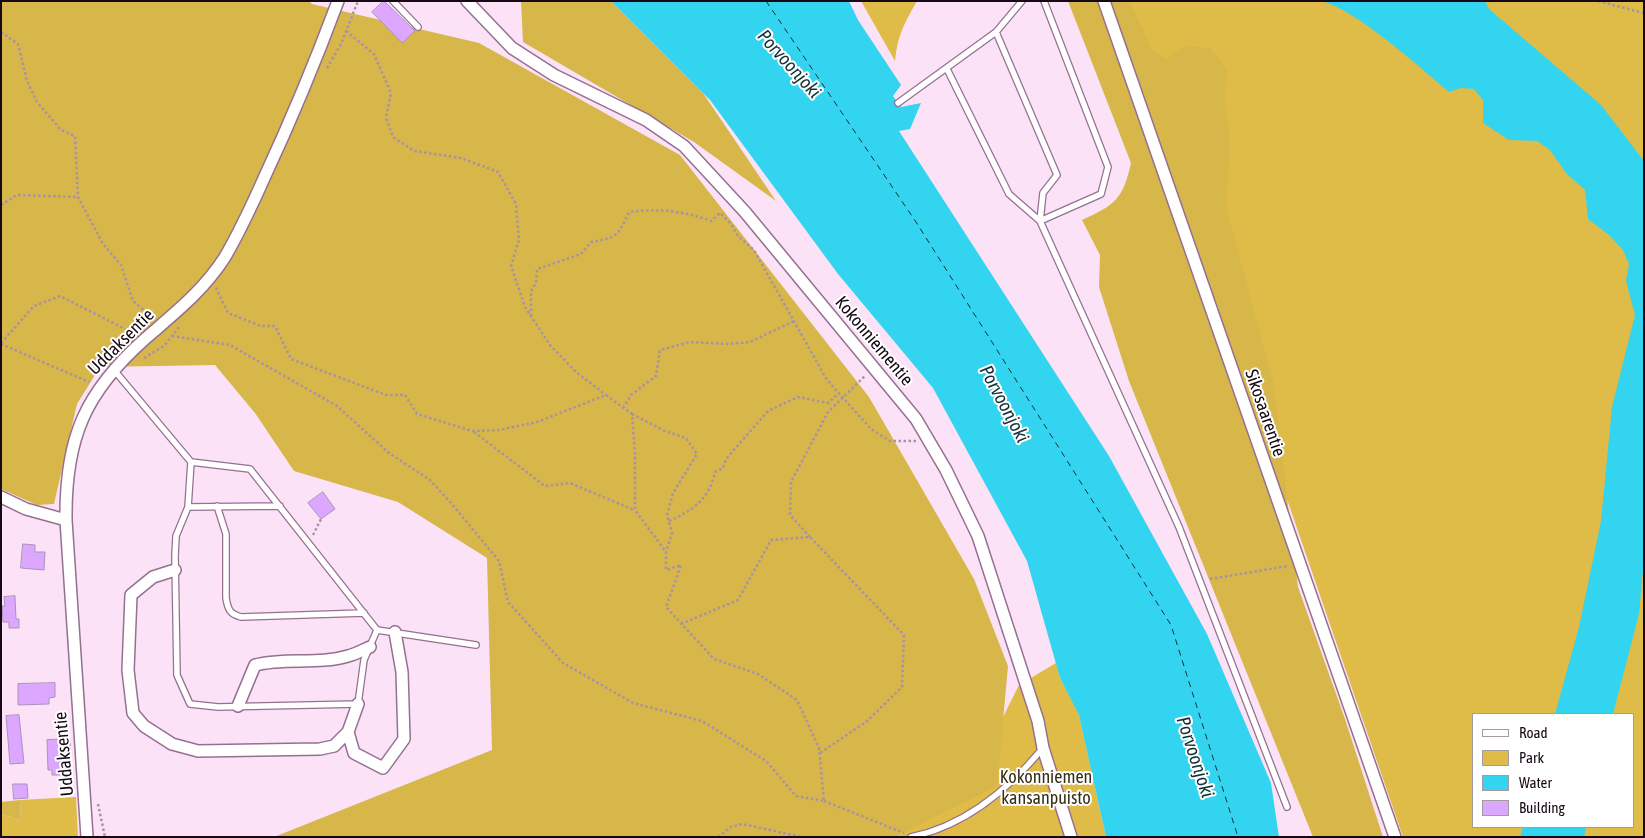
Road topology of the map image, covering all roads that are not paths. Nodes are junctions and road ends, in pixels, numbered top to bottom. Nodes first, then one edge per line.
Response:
1 (338, 1) edge
2 (393, 1) edge
3 (467, 1) edge
4 (1022, 1) edge
5 (1044, 1) edge
6 (1104, 1) edge
7 (418, 27) dead end
8 (996, 32) junction
9 (947, 69) junction
10 (898, 103) dead end
11 (1040, 221) junction
12 (114, 370) junction
13 (191, 462) junction
14 (1, 497) edge
15 (217, 506) junction
16 (280, 506) junction
17 (188, 507) junction
18 (66, 520) junction
19 (175, 570) junction
20 (364, 613) junction
21 (377, 630) junction
22 (395, 632) junction
23 (476, 645) dead end
24 (370, 646) junction
25 (358, 704) junction
26 (238, 706) junction
27 (348, 732) junction
28 (1043, 748) junction
29 (1287, 807) dead end
30 (934, 834) edge
31 (87, 837) edge
32 (909, 837) edge
33 (1071, 837) edge
34 (1395, 837) edge

1 - 12 street, Uddaksentie
2 - 7 lane
3 - 28 street, Kokonniementie
4 - 8 lane
5 - 11 lane
6 - 34 street, Sikosaarentie
8 - 9 lane
8 - 11 lane
9 - 10 lane
9 - 11 lane
11 - 29 lane
12 - 13 lane
12 - 18 street, Uddaksentie
13 - 16 lane
13 - 17 lane
14 - 18 street
15 - 16 lane
15 - 17 lane
15 - 20 lane
16 - 20 lane
17 - 19 lane
18 - 31 street, Uddaksentie
19 - 26 lane
19 - 27 street
20 - 21 lane
21 - 22 lane
21 - 24 lane
22 - 23 lane
22 - 27 street
24 - 25 lane
24 - 26 street
25 - 26 lane
25 - 27 street
28 - 30 lane
28 - 33 street, Kokonniementie
30 - 32 lane

